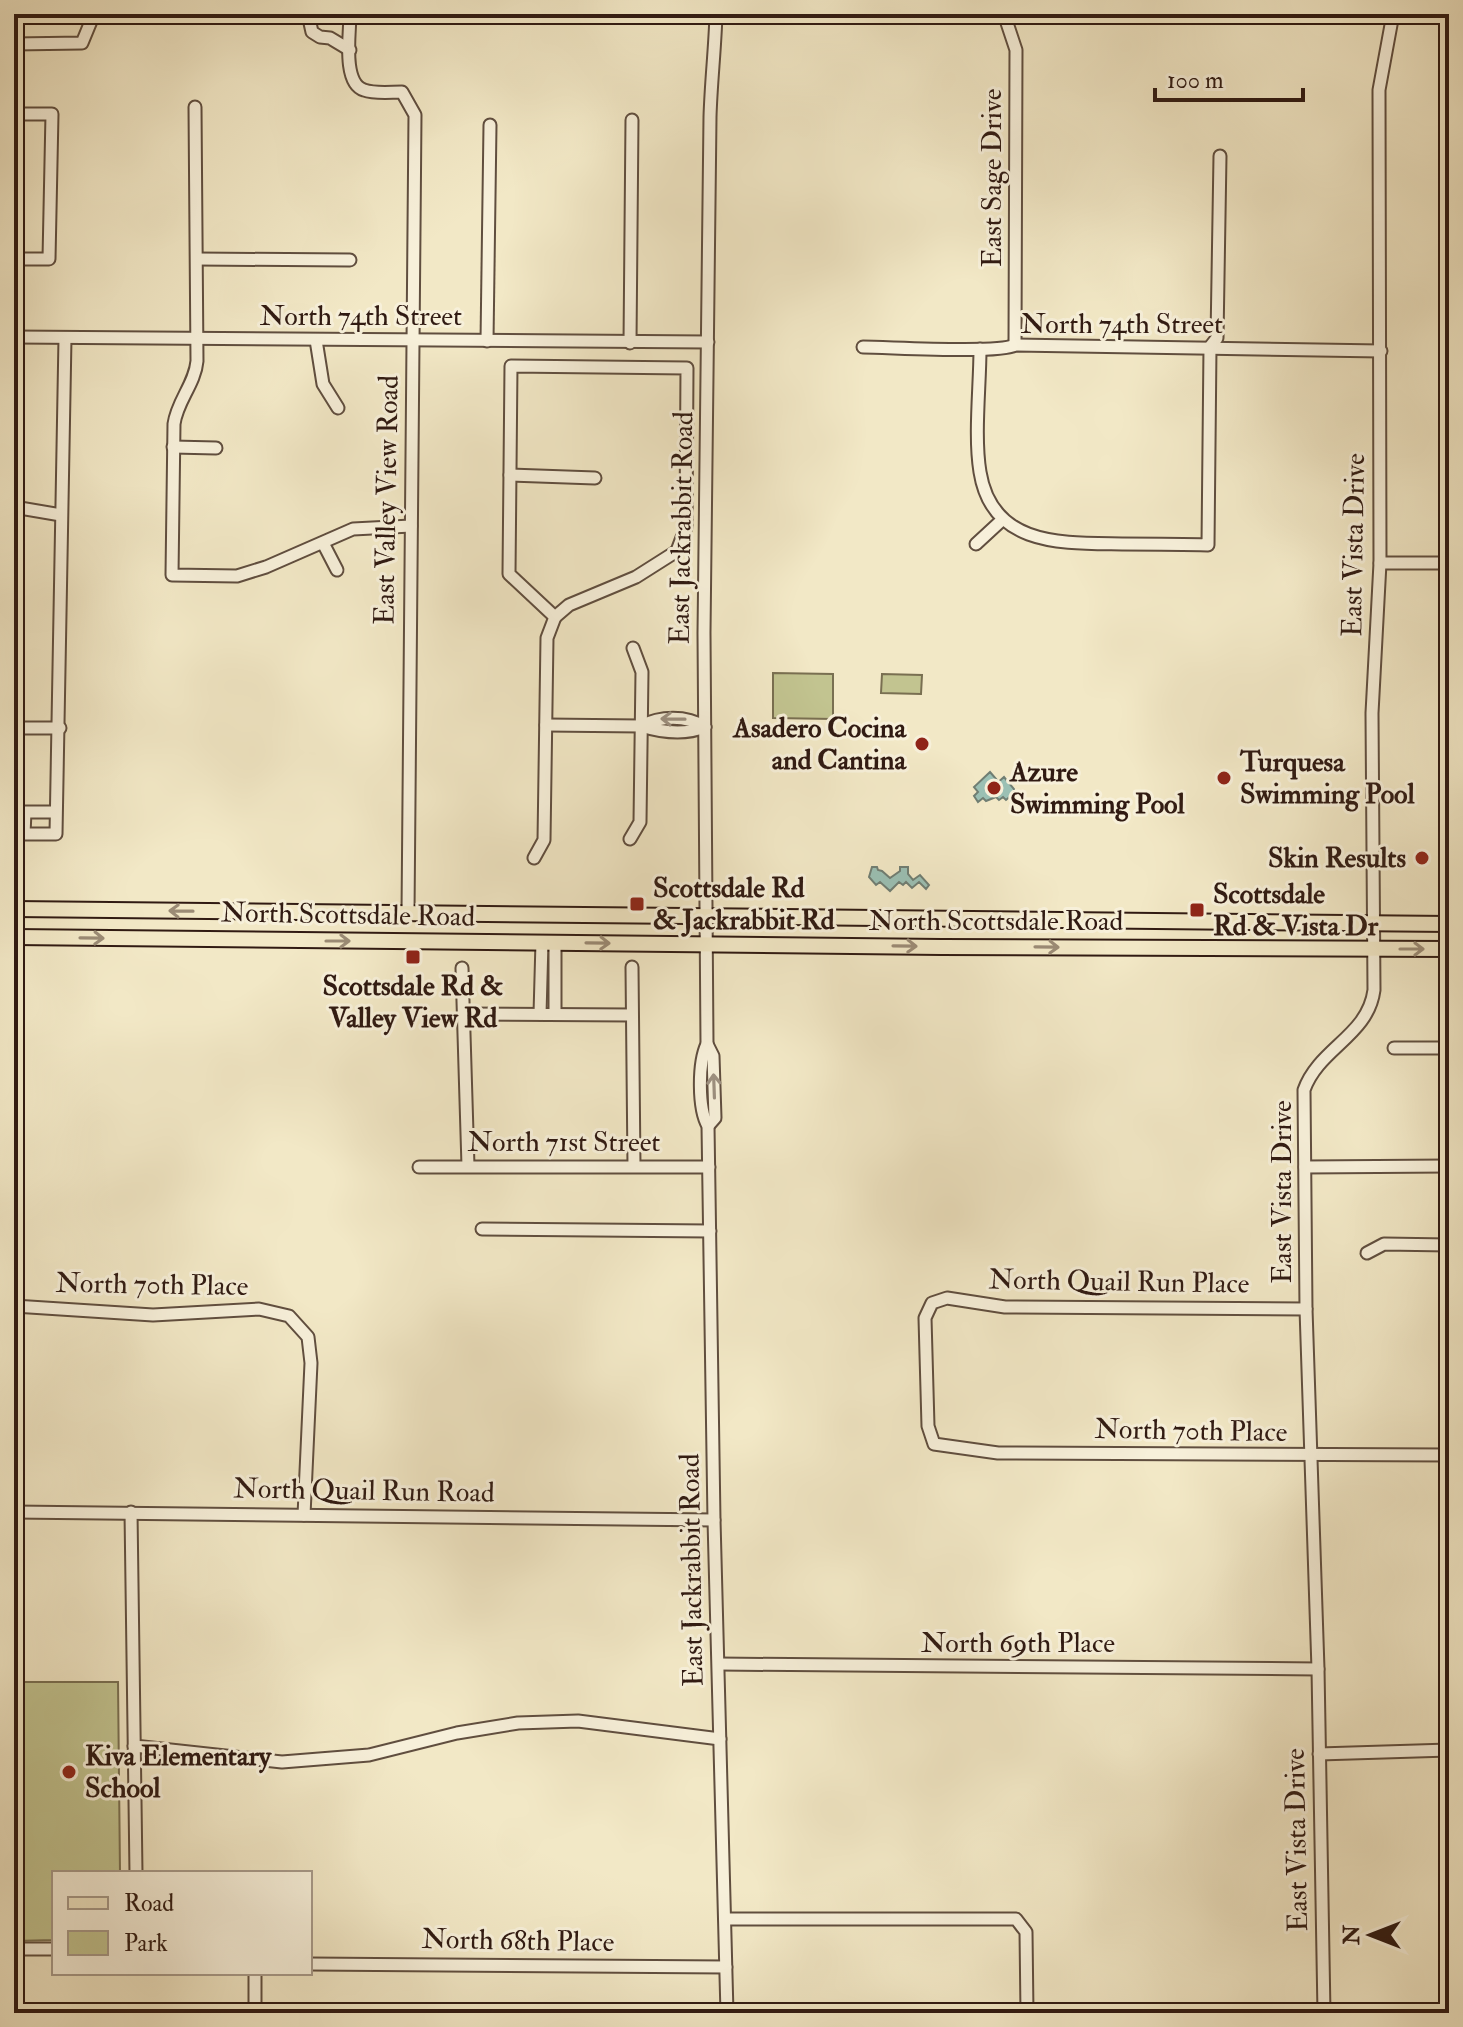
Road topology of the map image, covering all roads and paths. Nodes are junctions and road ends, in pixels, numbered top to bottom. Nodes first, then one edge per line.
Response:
1 (94, 14) edge
2 (308, 14) edge
3 (350, 14) edge
4 (716, 14) edge
5 (1004, 14) edge
6 (1393, 14) edge
7 (14, 44) edge
8 (350, 50) junction
9 (195, 107) dead end
10 (14, 114) edge
11 (632, 120) dead end
12 (490, 125) dead end
13 (1220, 156) dead end
14 (14, 259) edge
15 (197, 259) junction
16 (350, 260) dead end
17 (14, 337) edge
18 (65, 338) junction
19 (197, 338) junction
20 (316, 340) junction
21 (413, 341) junction
22 (487, 341) junction
23 (708, 342) junction
24 (630, 343) junction
25 (1015, 345) junction
26 (863, 347) dead end
27 (1210, 347) junction
28 (980, 349) junction
29 (1381, 351) junction
30 (338, 408) dead end
31 (173, 447) junction
32 (216, 448) dead end
33 (510, 475) junction
34 (595, 478) dead end
35 (14, 507) edge
36 (61, 515) junction
37 (1002, 520) junction
38 (411, 526) junction
39 (323, 543) junction
40 (976, 544) dead end
41 (1380, 563) junction
42 (1449, 563) edge
43 (337, 570) dead end
44 (555, 617) junction
45 (633, 648) dead end
46 (546, 725) junction
47 (641, 726) junction
48 (705, 727) junction
49 (14, 728) edge
50 (60, 728) junction
51 (56, 812) dead end
52 (630, 839) dead end
53 (534, 858) dead end
54 (14, 909) edge
55 (408, 913) junction
56 (704, 916) junction
57 (941, 918) junction
58 (1016, 919) junction
59 (1374, 923) junction
60 (1449, 924) edge
61 (14, 937) edge
62 (548, 942) junction
63 (705, 944) junction
64 (941, 947) junction
65 (1013, 947) junction
66 (1375, 949) junction
67 (1449, 949) edge
68 (632, 967) dead end
69 (462, 968) dead end
70 (465, 1014) junction
71 (540, 1014) junction
72 (555, 1014) junction
73 (631, 1015) junction
74 (1394, 1048) dead end
75 (1449, 1048) edge
76 (468, 1166) junction
77 (634, 1166) junction
78 (1449, 1166) edge
79 (419, 1167) dead end
80 (709, 1167) junction
81 (1305, 1167) junction
82 (482, 1229) dead end
83 (710, 1231) junction
84 (1449, 1245) edge
85 (1367, 1253) dead end
86 (14, 1306) edge
87 (1306, 1309) junction
88 (934, 1444) joint
89 (1449, 1455) edge
90 (1310, 1456) junction
91 (14, 1512) edge
92 (131, 1512) junction
93 (304, 1515) junction
94 (714, 1520) junction
95 (719, 1664) junction
96 (1318, 1669) junction
97 (720, 1739) junction
98 (134, 1746) junction
99 (1449, 1750) edge
100 (1319, 1754) junction
101 (136, 1871) edge
102 (725, 1919) junction
103 (14, 1949) edge
104 (52, 1949) edge
105 (312, 1964) edge
106 (726, 1967) junction
107 (255, 1975) edge
108 (255, 2013) edge
109 (727, 2013) edge
110 (1027, 2013) edge
111 (1324, 2013) edge

1 - 7 street
2 - 8 street
3 - 8 street
4 - 23 street, East Jackrabbit Road
5 - 25 street, East Sage Drive
6 - 29 street, East Vista Drive
8 - 21 street, East Valley View Road
9 - 15 street
10 - 14 street
11 - 24 street
12 - 22 street
13 - 27 street
15 - 16 street
15 - 19 street
17 - 18 street, North 74th Street
18 - 19 street, North 74th Street
18 - 36 street
19 - 20 street, North 74th Street
19 - 31 street
20 - 21 street, North 74th Street
20 - 30 street
21 - 22 street, North 74th Street
21 - 38 street, East Valley View Road
22 - 24 street, North 74th Street
23 - 24 street, North 74th Street
23 - 48 street, East Jackrabbit Road
25 - 27 street, North 74th Street
25 - 28 street, North 74th Street
26 - 28 street, North 74th Street
27 - 29 street, North 74th Street
27 - 37 street
28 - 37 street
29 - 41 street, East Vista Drive
31 - 32 street
31 - 39 street
33 - 34 street
33 - 44 street
33 - 44 street
35 - 36 street
36 - 50 street
37 - 40 street
38 - 39 street
38 - 55 street, East Valley View Road
39 - 43 street
41 - 42 street
41 - 59 street, East Vista Drive
44 - 46 street
45 - 47 street
46 - 47 street
46 - 53 street
47 - 48 street
47 - 52 street
48 - 56 street, East Jackrabbit Road
49 - 50 street
50 - 51 street
55 -> 54 main road, North Scottsdale Road
55 - 56 main road, North Scottsdale Road
56 - 57 main road, North Scottsdale Road
56 - 63 street, East Jackrabbit Road
57 - 58 main road, North Scottsdale Road
57 - 64 main road
58 - 59 main road, North Scottsdale Road
58 - 65 main road
59 - 60 main road, North Scottsdale Road
59 - 66 street, East Vista Drive
61 -> 62 main road, North Scottsdale Road
62 -> 63 main road, North Scottsdale Road
62 - 71 street
62 - 72 street
63 -> 64 main road, North Scottsdale Road
63 - 80 street, East Jackrabbit Road
64 - 65 main road, North Scottsdale Road
65 -> 66 main road, North Scottsdale Road
66 -> 67 main road, North Scottsdale Road
66 - 81 street, East Vista Drive
68 - 73 street
69 - 70 street
70 - 71 street
70 - 76 street
71 - 72 street
72 - 73 street
73 - 77 street
74 - 75 street
76 - 77 street, North 71st Street
76 - 79 street, North 71st Street
77 - 80 street, North 71st Street
78 - 81 street
80 - 83 street, East Jackrabbit Road
81 - 87 street, East Vista Drive
82 - 83 street
83 - 94 street, East Jackrabbit Road
84 - 85 street
86 - 93 street, North 70th Place
87 - 88 street, North Quail Run Place
87 - 90 street, East Vista Drive
88 - 90 street, North 70th Place
89 - 90 street, North 70th Place
90 - 96 street, East Vista Drive
91 - 92 street, North Quail Run Road
92 - 93 street, North Quail Run Road
92 - 98 street
93 - 94 street, North Quail Run Road
94 - 95 street, East Jackrabbit Road
95 - 96 street, North 69th Place
95 - 97 street, East Jackrabbit Road
96 - 100 street, East Vista Drive
97 - 98 street
97 - 102 street, East Jackrabbit Road
98 - 101 street
99 - 100 street
100 - 111 street, East Vista Drive
102 - 106 street, East Jackrabbit Road
102 - 110 street
103 - 104 street
105 - 106 street, North 68th Place
106 - 109 street, East Jackrabbit Road
107 - 108 street

